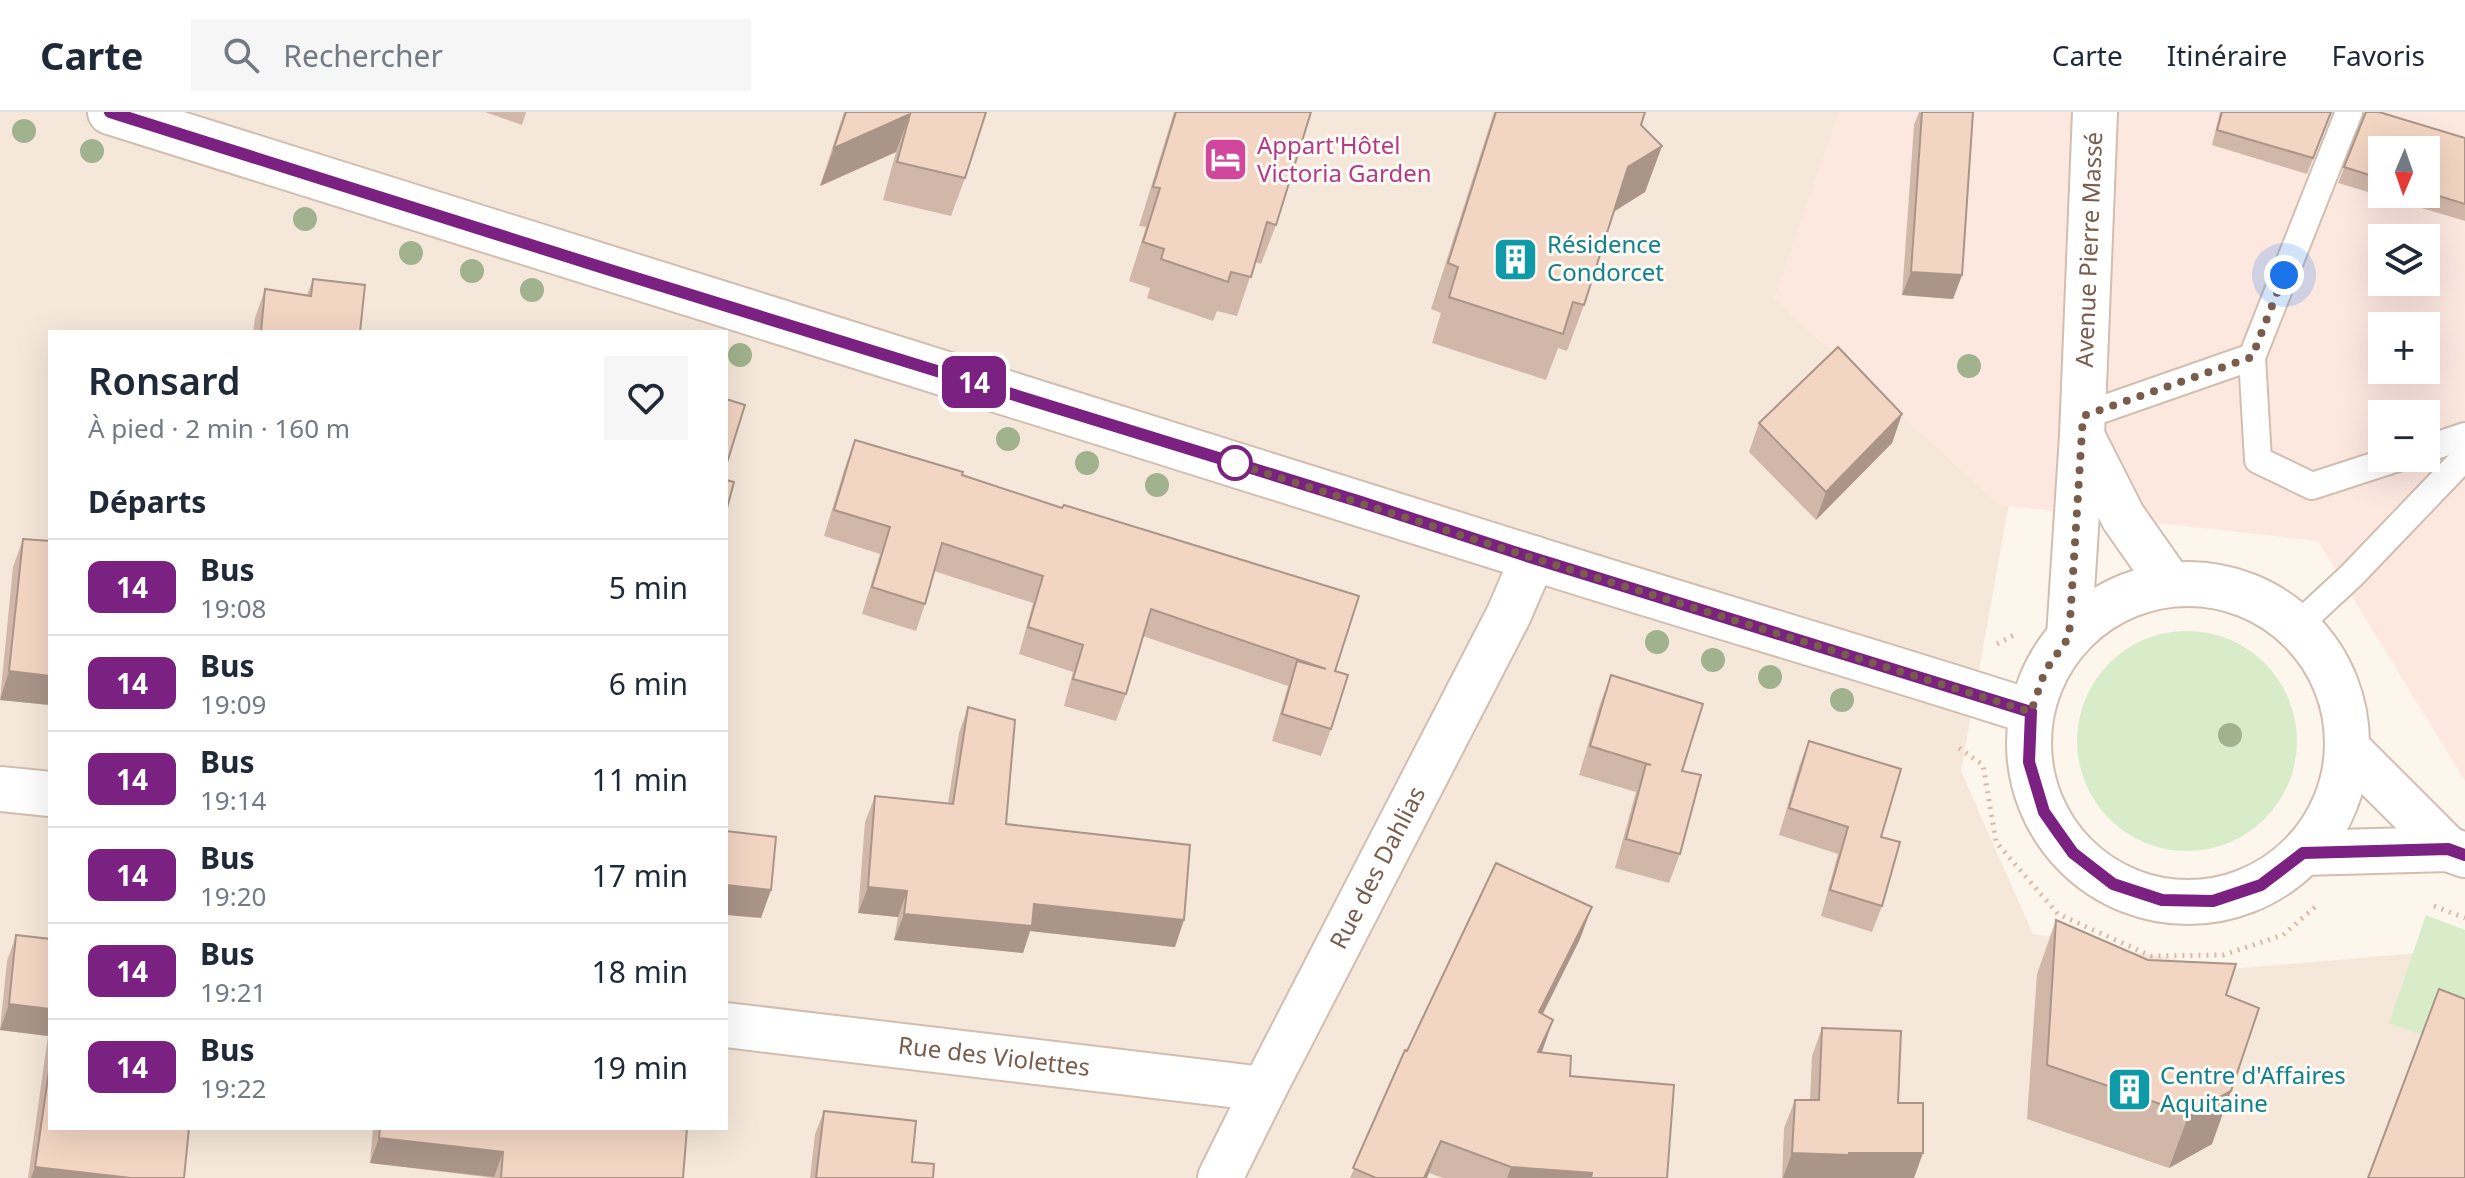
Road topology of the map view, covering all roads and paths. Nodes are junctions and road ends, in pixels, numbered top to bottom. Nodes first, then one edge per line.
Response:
1 (110, 112) edge
2 (2095, 112) edge
3 (2349, 112) edge
4 (2252, 357) junction
5 (2082, 426) junction
6 (2465, 436) edge
7 (2440, 444) edge
8 (2465, 457) edge
9 (2368, 468) edge
10 (1533, 558) junction
11 (2170, 584) junction
12 (2023, 624) dead end
13 (2297, 626) junction
14 (2069, 637) junction
15 (1987, 649) dead end
16 (2031, 712) junction
17 (1949, 742) dead end
18 (2348, 749) junction
19 (0, 789) edge
20 (48, 794) edge
21 (2456, 852) edge
22 (2303, 853) junction
23 (2325, 899) dead end
24 (2431, 905) dead end
25 (2465, 918) edge
26 (728, 1025) edge
27 (1264, 1089) junction
28 (1220, 1178) edge

1 - 10 street
2 - 5 street, Avenue Pierre Massé
3 - 4 lane
4 - 5 lane
4 - 9 lane
5 - 11 street, Avenue Pierre Massé
5 - 14 street, Avenue Pierre Massé
6 - 7 lane
8 - 13 lane
10 - 16 street
10 - 27 street, Rue des Dahlias
11 - 13 street
11 - 14 street
12 - 15 path
13 - 18 street
14 - 16 street
16 - 22 street
17 - 23 path
18 - 21 street
18 - 22 street
19 - 20 street
21 - 22 street
24 - 25 path
26 - 27 street, Rue des Violettes
27 - 28 street, Rue des Dahlias

